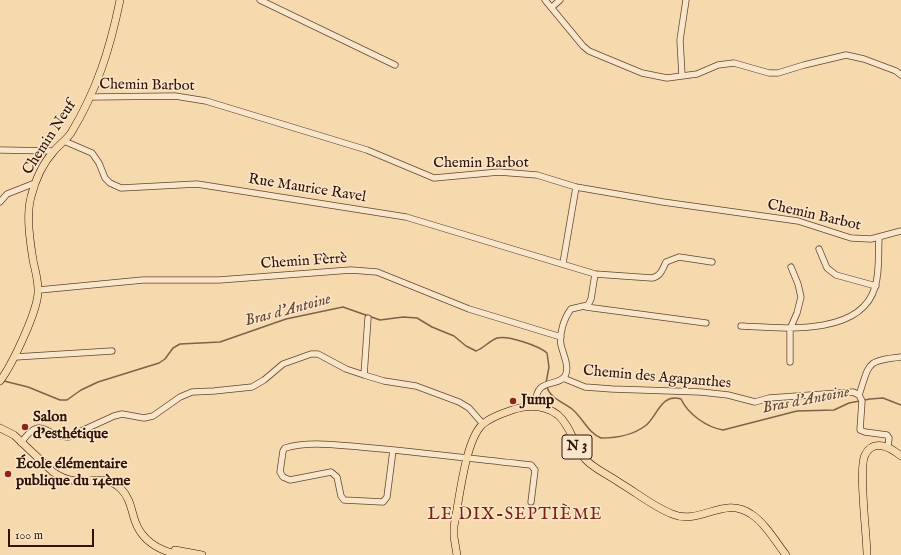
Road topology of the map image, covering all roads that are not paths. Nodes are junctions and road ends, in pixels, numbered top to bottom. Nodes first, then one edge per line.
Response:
1 (120, 0) edge
2 (260, 0) edge
3 (545, 0) edge
4 (560, 0) edge
5 (686, 0) edge
6 (552, 7) junction
7 (395, 66) dead end
8 (901, 75) edge
9 (682, 76) junction
10 (91, 97) junction
11 (64, 141) junction
12 (0, 150) edge
13 (54, 151) junction
14 (35, 183) junction
15 (576, 186) junction
16 (0, 202) edge
17 (901, 231) edge
18 (879, 238) junction
19 (819, 249) dead end
20 (712, 262) dead end
21 (562, 263) junction
22 (791, 267) dead end
23 (595, 274) junction
24 (876, 286) junction
25 (38, 290) junction
26 (586, 307) junction
27 (368, 318) dead end
28 (706, 323) dead end
29 (741, 326) dead end
30 (790, 329) junction
31 (561, 337) junction
32 (112, 351) dead end
33 (15, 357) junction
34 (901, 357) edge
35 (790, 362) dead end
36 (364, 375) junction
37 (563, 378) junction
38 (1, 380) edge
39 (859, 395) junction
40 (536, 406) junction
41 (483, 424) junction
42 (0, 428) edge
43 (0, 433) edge
44 (20, 442) junction
45 (888, 446) junction
46 (393, 450) junction
47 (901, 456) edge
48 (468, 458) junction
49 (530, 502) dead end
50 (158, 547) junction
51 (180, 555) edge
52 (202, 555) edge
53 (457, 555) edge
54 (786, 555) edge
55 (867, 555) edge

1 - 10 main road, Chemin Neuf
2 - 7 street
3 - 6 street
4 - 6 street
5 - 9 street
6 - 9 street
8 - 9 street
10 - 11 main road, Chemin Neuf
10 - 15 street, Chemin Barbot
11 - 13 main road, Chemin Neuf
11 - 21 street, Rue Maurice Ravel
12 - 13 street
13 - 14 main road, Chemin Neuf
14 - 16 street
14 - 25 main road, Chemin Neuf
15 - 18 street, Chemin Barbot
15 - 21 street
17 - 18 street, Chemin Barbot
18 - 24 street
19 - 24 street
20 - 23 street, Rue Maurice Ravel
21 - 23 street, Rue Maurice Ravel
22 - 30 street
23 - 26 street
24 - 30 street
25 - 31 street, Chemin Fèrrè
25 - 33 main road, Chemin Neuf
26 - 28 street
26 - 31 street
27 - 36 street
29 - 30 street
30 - 35 street
31 - 37 street
32 - 33 street
33 - 38 main road, Chemin Neuf
34 - 39 street
36 - 41 street
36 - 44 street
37 - 39 street, Chemin des Agapanthes
37 - 40 street
39 - 45 street
40 - 41 main road, N 3
40 - 54 main road, N 3
41 - 48 main road
42 - 44 main road
43 - 44 main road
44 - 50 main road
45 - 47 main road
45 - 55 main road
46 - 46 street
46 - 48 street
48 - 49 street
48 - 53 main road
50 - 51 main road
50 - 52 main road

